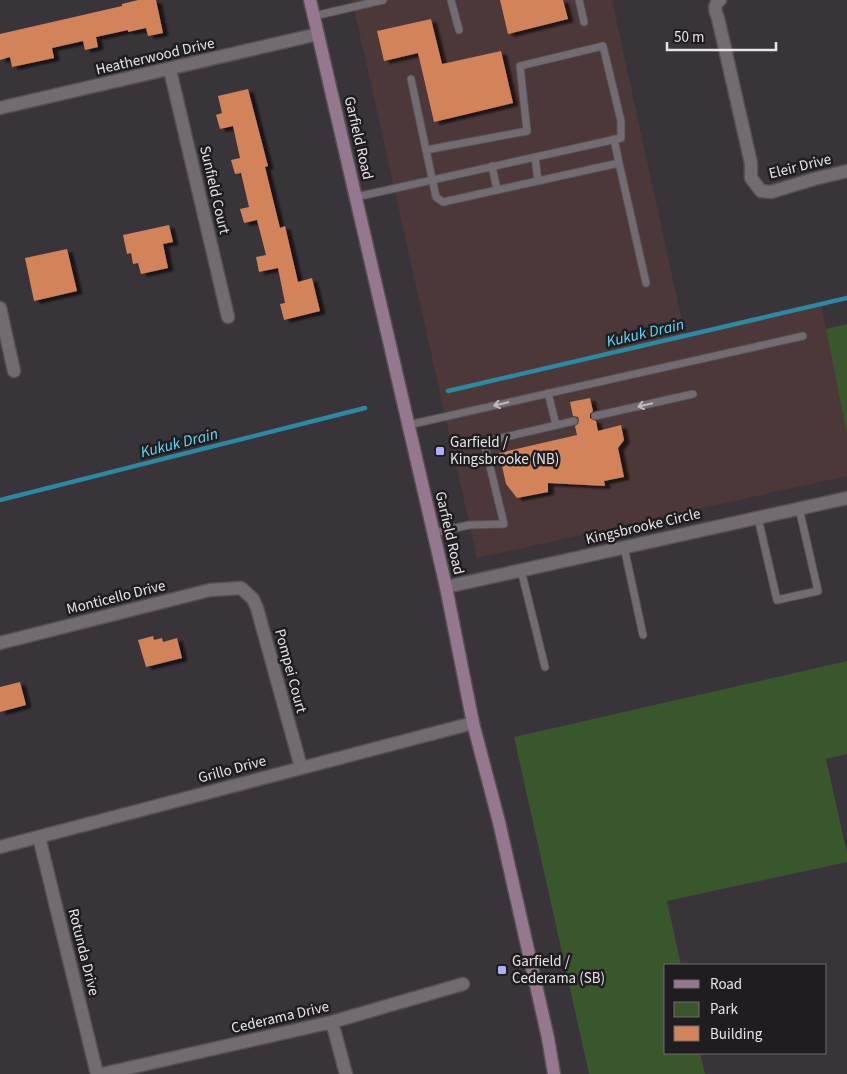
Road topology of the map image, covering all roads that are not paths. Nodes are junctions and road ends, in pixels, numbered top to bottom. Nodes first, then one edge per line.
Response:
1 (310, 0) edge
2 (383, 0) edge
3 (451, 0) edge
4 (579, 0) edge
5 (718, 1) edge
6 (314, 16) junction
7 (584, 22) dead end
8 (459, 30) dead end
9 (318, 34) junction
10 (170, 70) junction
11 (411, 79) dead end
12 (0, 108) edge
13 (614, 140) junction
14 (426, 150) junction
15 (535, 157) junction
16 (619, 163) junction
17 (492, 166) junction
18 (847, 171) edge
19 (432, 180) junction
20 (538, 181) junction
21 (496, 190) junction
22 (356, 197) junction
23 (646, 283) dead end
24 (0, 308) edge
25 (228, 317) dead end
26 (803, 336) dead end
27 (14, 371) dead end
28 (548, 393) junction
29 (693, 394) dead end
30 (595, 416) dead end
31 (574, 421) dead end
32 (408, 425) junction
33 (556, 425) junction
34 (847, 498) edge
35 (799, 508) junction
36 (758, 518) junction
37 (433, 533) junction
38 (624, 547) junction
39 (521, 570) junction
40 (446, 587) junction
41 (241, 588) joint
42 (643, 635) dead end
43 (0, 643) edge
44 (545, 667) dead end
45 (473, 723) junction
46 (301, 767) junction
47 (40, 837) junction
48 (0, 847) edge
49 (463, 984) dead end
50 (332, 1022) junction
51 (97, 1074) edge
52 (102, 1074) edge
53 (346, 1074) edge
54 (554, 1074) edge

1 - 6 main road, Garfield Road
2 - 6 lane
3 - 8 lane
4 - 7 lane
5 - 18 street, Eleir Drive
6 - 9 main road, Garfield Road
9 - 10 street, Heatherwood Drive
9 - 22 main road, Garfield Road
10 - 12 street, Heatherwood Drive
10 - 25 street, Sunfield Court
11 - 14 lane
13 - 14 lane
13 - 15 lane
13 - 16 lane
14 - 19 lane
15 - 17 lane
15 - 20 lane
16 - 20 lane
16 - 23 lane
17 - 19 lane
17 - 21 lane
19 - 21 lane
19 - 22 lane
20 - 21 lane
22 - 32 main road, Garfield Road
24 - 27 street
26 - 28 lane
28 -> 32 lane
28 - 33 lane
29 -> 30 lane
31 - 33 lane
32 - 37 main road, Garfield Road
33 - 37 lane
34 - 35 street, Kingsbrooke Circle
35 - 36 street, Kingsbrooke Circle
35 - 36 lane
36 - 38 street, Kingsbrooke Circle
37 - 40 main road, Garfield Road
38 - 39 street, Kingsbrooke Circle
38 - 42 lane
39 - 40 street, Kingsbrooke Circle
39 - 44 lane
40 - 45 main road, Garfield Road
41 - 43 street, Monticello Drive
41 - 46 street, Pompei Court
45 - 46 street, Grillo Drive
45 - 54 main road, Garfield Road
46 - 47 street, Grillo Drive
47 - 48 street, Grillo Drive
47 - 51 street, Rotunda Drive
49 - 50 street, Cederama Drive
50 - 52 street, Cederama Drive
50 - 53 street

